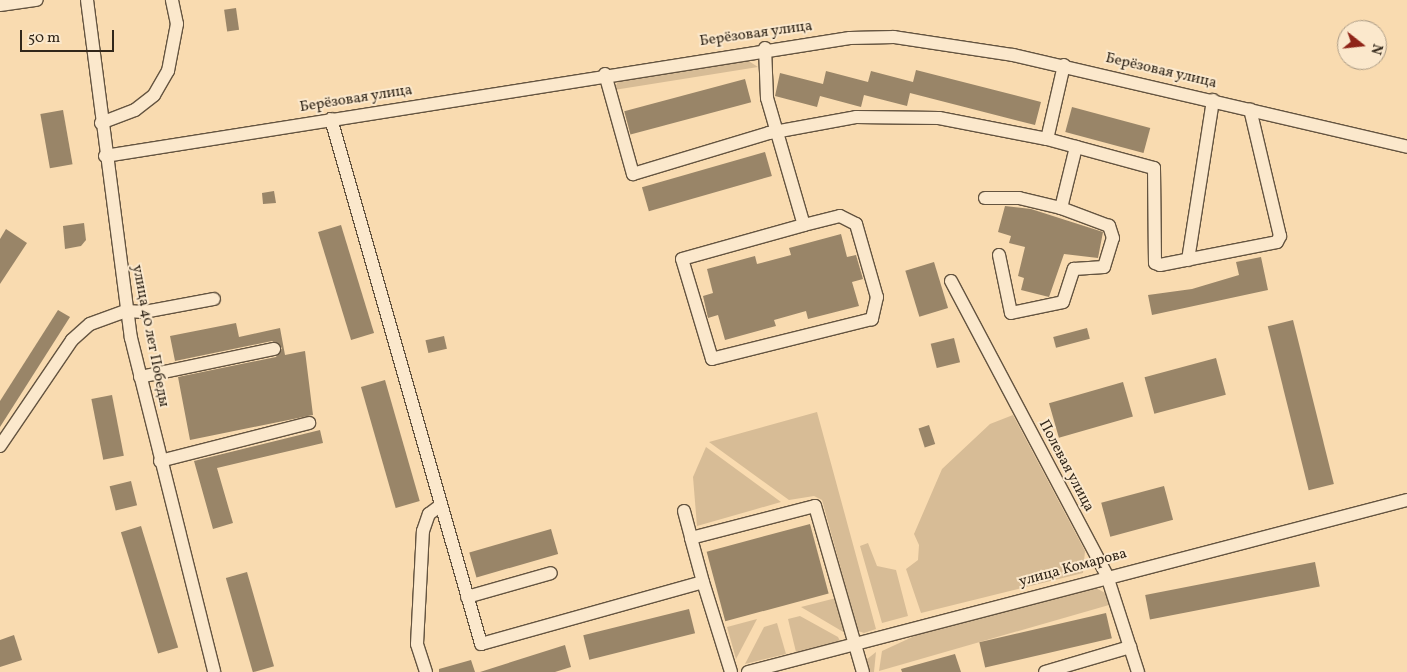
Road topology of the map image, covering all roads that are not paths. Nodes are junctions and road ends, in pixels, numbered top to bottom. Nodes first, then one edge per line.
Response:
1 (37, 0) edge
2 (87, 0) edge
3 (172, 0) edge
4 (0, 5) edge
5 (765, 48) junction
6 (1064, 65) junction
7 (605, 74) junction
8 (1213, 100) junction
9 (1250, 109) junction
10 (331, 119) junction
11 (101, 123) junction
12 (775, 132) junction
13 (1047, 139) junction
14 (1407, 146) edge
15 (1076, 147) junction
16 (105, 156) junction
17 (985, 198) dead end
18 (1061, 208) junction
19 (804, 225) junction
20 (999, 255) dead end
21 (1188, 260) junction
22 (951, 281) dead end
23 (214, 299) dead end
24 (126, 311) junction
25 (274, 349) dead end
26 (140, 377) junction
27 (309, 423) dead end
28 (0, 446) edge
29 (160, 461) junction
30 (1407, 500) edge
31 (441, 505) junction
32 (684, 511) dead end
33 (691, 538) junction
34 (551, 573) dead end
35 (1107, 576) junction
36 (704, 582) junction
37 (467, 597) junction
38 (855, 643) junction
39 (1130, 647) junction
40 (214, 672) edge
41 (426, 672) edge
42 (731, 672) edge
43 (748, 672) edge
44 (863, 672) edge
45 (1044, 672) edge
46 (1138, 672) edge

1 - 4 street
2 - 11 street, улица 40 лет Победы
3 - 11 street
5 - 6 street, Берёзовая улица
5 - 7 street, Берёзовая улица
5 - 12 street
6 - 8 street, Берёзовая улица
6 - 13 street
7 - 10 street, Берёзовая улица
7 - 12 street
8 - 9 street, Берёзовая улица
8 - 21 street
9 - 14 street, Берёзовая улица
9 - 21 street
10 - 16 street, Берёзовая улица
10 - 31 street
11 - 16 street, улица 40 лет Победы
12 - 13 street
12 - 19 street
13 - 15 street
15 - 18 street
15 - 21 street
16 - 24 street, улица 40 лет Победы
17 - 18 street
18 - 20 street
19 - 19 street
22 - 35 street, Полевая улица
23 - 24 street
24 - 26 street, улица 40 лет Победы
24 - 28 street
25 - 26 street
26 - 29 street, улица 40 лет Победы
27 - 29 street
29 - 40 street, улица 40 лет Победы
30 - 35 street, улица Комарова
31 - 37 street
31 - 41 street
32 - 33 street
33 - 36 street
33 - 38 street
34 - 37 street
35 - 38 street, улица Комарова
35 - 39 street, Полевая улица
36 - 37 street
36 - 42 street
38 - 43 street, улица Комарова
38 - 44 street
39 - 45 street
39 - 46 street, Полевая улица

